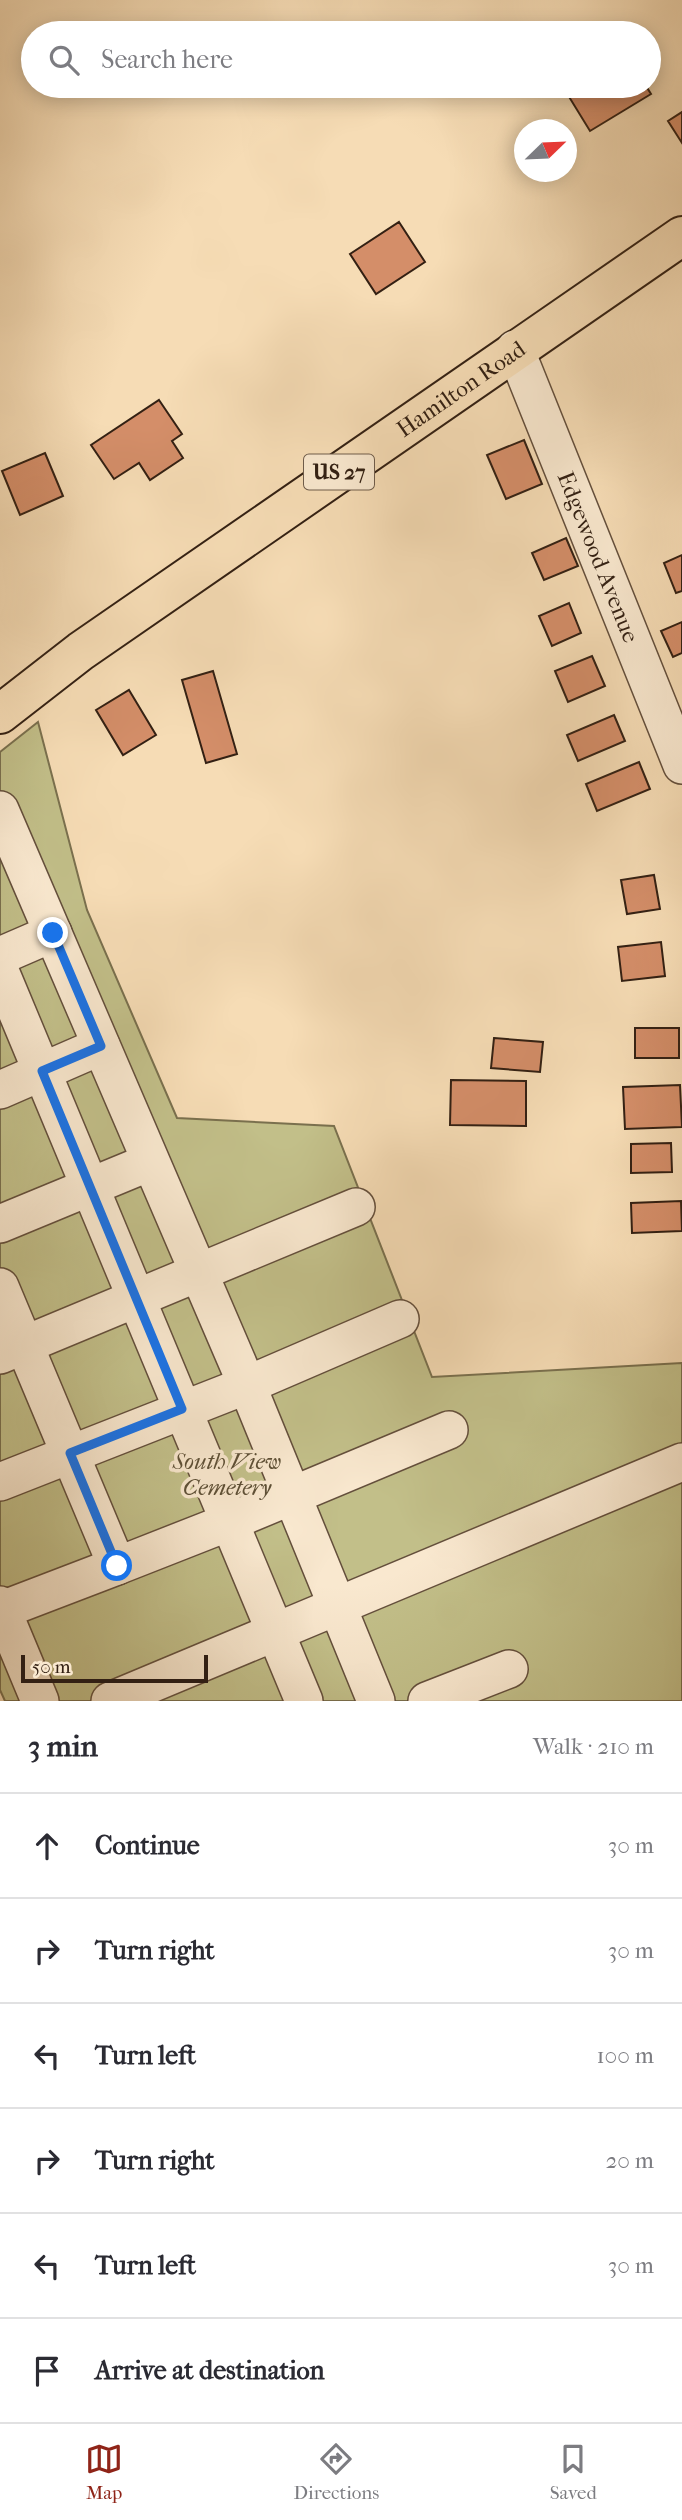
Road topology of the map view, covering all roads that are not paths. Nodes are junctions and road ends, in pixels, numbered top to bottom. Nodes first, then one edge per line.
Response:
1 (682, 236) edge
2 (515, 349) junction
3 (0, 714) edge
4 (682, 765) edge
5 (0, 810) edge
6 (53, 933) junction
7 (0, 956) edge
8 (0, 971) edge
9 (101, 1046) junction
10 (42, 1071) junction
11 (0, 1090) edge
12 (150, 1162) junction
13 (89, 1186) junction
14 (356, 1207) dead end
15 (0, 1224) edge
16 (199, 1273) junction
17 (0, 1287) edge
18 (138, 1299) junction
19 (400, 1319) dead end
20 (13, 1350) edge
21 (247, 1385) junction
22 (182, 1409) junction
23 (449, 1430) dead end
24 (70, 1453) junction
25 (682, 1462) edge
26 (0, 1482) edge
27 (293, 1496) junction
28 (229, 1522) junction
29 (117, 1566) junction
30 (338, 1606) junction
31 (1, 1608) edge
32 (276, 1632) junction
33 (509, 1669) dead end
34 (40, 1701) edge
35 (110, 1701) edge
36 (304, 1701) edge
37 (376, 1701) edge
38 (427, 1701) edge

1 - 2 highway, Hamilton Road / US 27
2 - 3 highway, Hamilton Road / US 27
2 - 4 street, Edgewood Avenue
5 - 6 street
6 - 7 street
6 - 9 street
8 - 10 street
9 - 10 street
9 - 12 street
10 - 11 street
10 - 13 street
12 - 13 street
12 - 16 street
13 - 15 street
13 - 18 street
14 - 16 street
16 - 18 street
16 - 21 street
17 - 20 street
18 - 20 street
18 - 22 street
19 - 21 street
20 - 24 street
21 - 22 street
21 - 27 street
22 - 24 street
22 - 28 street
23 - 27 street
24 - 26 street
24 - 29 street
25 - 30 street
27 - 28 street
27 - 30 street
28 - 29 street
28 - 32 street
29 - 31 street
30 - 32 street
30 - 37 street
31 - 34 street
32 - 35 street
32 - 36 street
33 - 38 street

